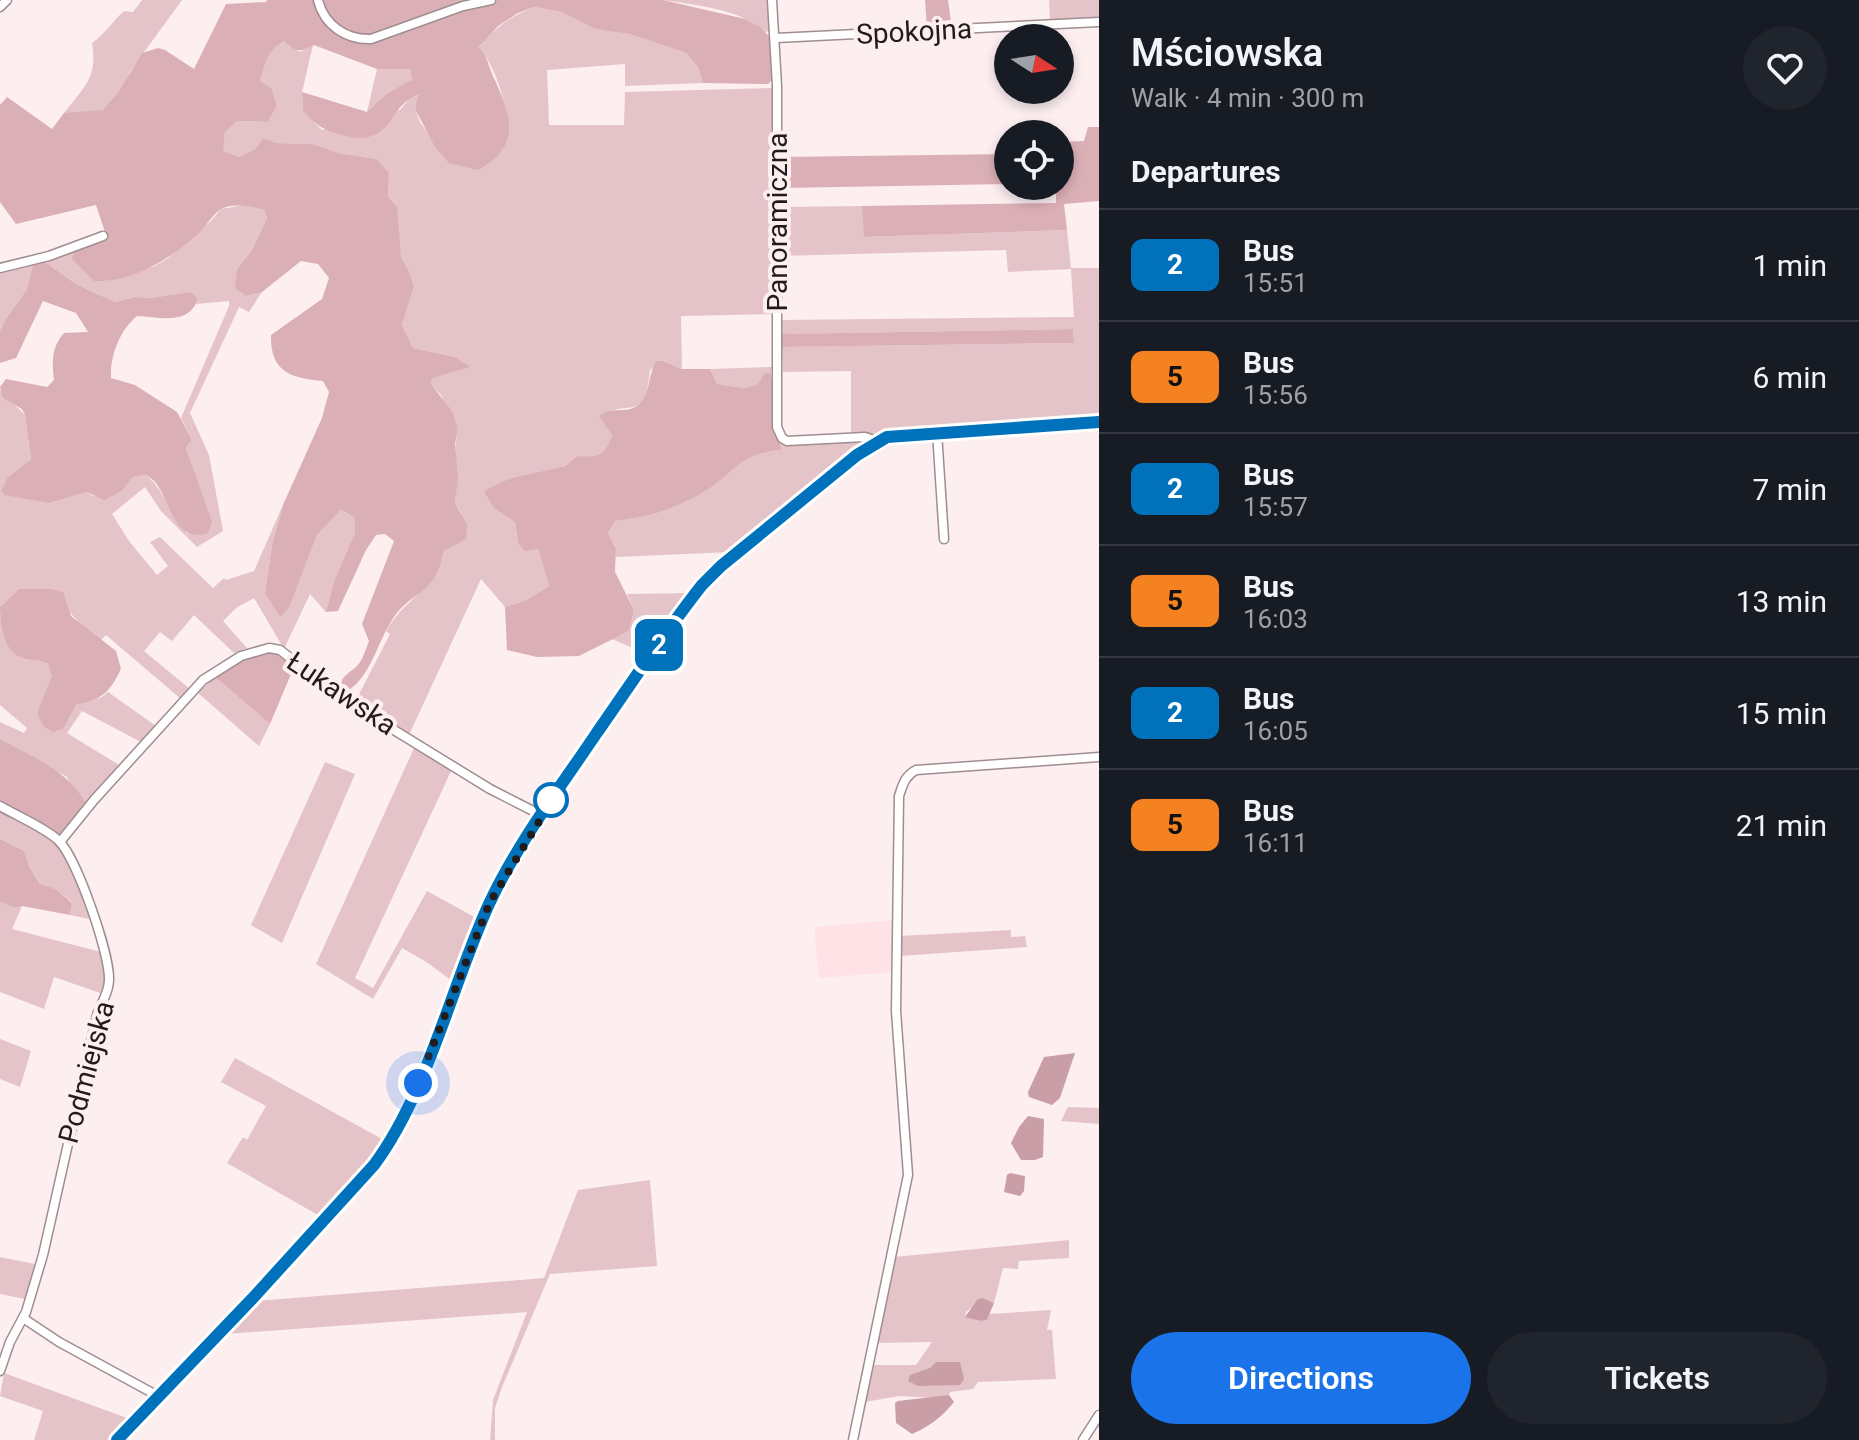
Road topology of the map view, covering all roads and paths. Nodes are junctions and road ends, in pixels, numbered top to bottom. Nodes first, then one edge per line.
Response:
1 (7, 0) edge
2 (318, 0) edge
3 (491, 0) edge
4 (772, 0) edge
5 (0, 7) edge
6 (1099, 22) edge
7 (776, 38) junction
8 (103, 236) dead end
9 (0, 268) edge
10 (1099, 422) edge
11 (937, 432) junction
12 (877, 441) junction
13 (944, 539) dead end
14 (1099, 757) edge
15 (0, 806) edge
16 (541, 815) junction
17 (60, 842) junction
18 (23, 1318) junction
19 (0, 1371) edge
20 (158, 1396) junction
21 (1099, 1415) edge
22 (117, 1440) edge
23 (853, 1440) edge
24 (1083, 1440) edge

1 - 5 street
2 - 3 street
4 - 7 street, Panoramiczna
6 - 7 street, Spokojna
7 - 12 street, Panoramiczna
8 - 9 street
10 - 11 street
11 - 12 street
11 - 13 street
12 - 16 street
14 - 23 street
15 - 17 street
16 - 17 street, Łukawska
16 - 20 street
17 - 18 street, Podmiejska
18 - 19 street, Podmiejska
18 - 20 street
20 - 22 street
21 - 24 street

